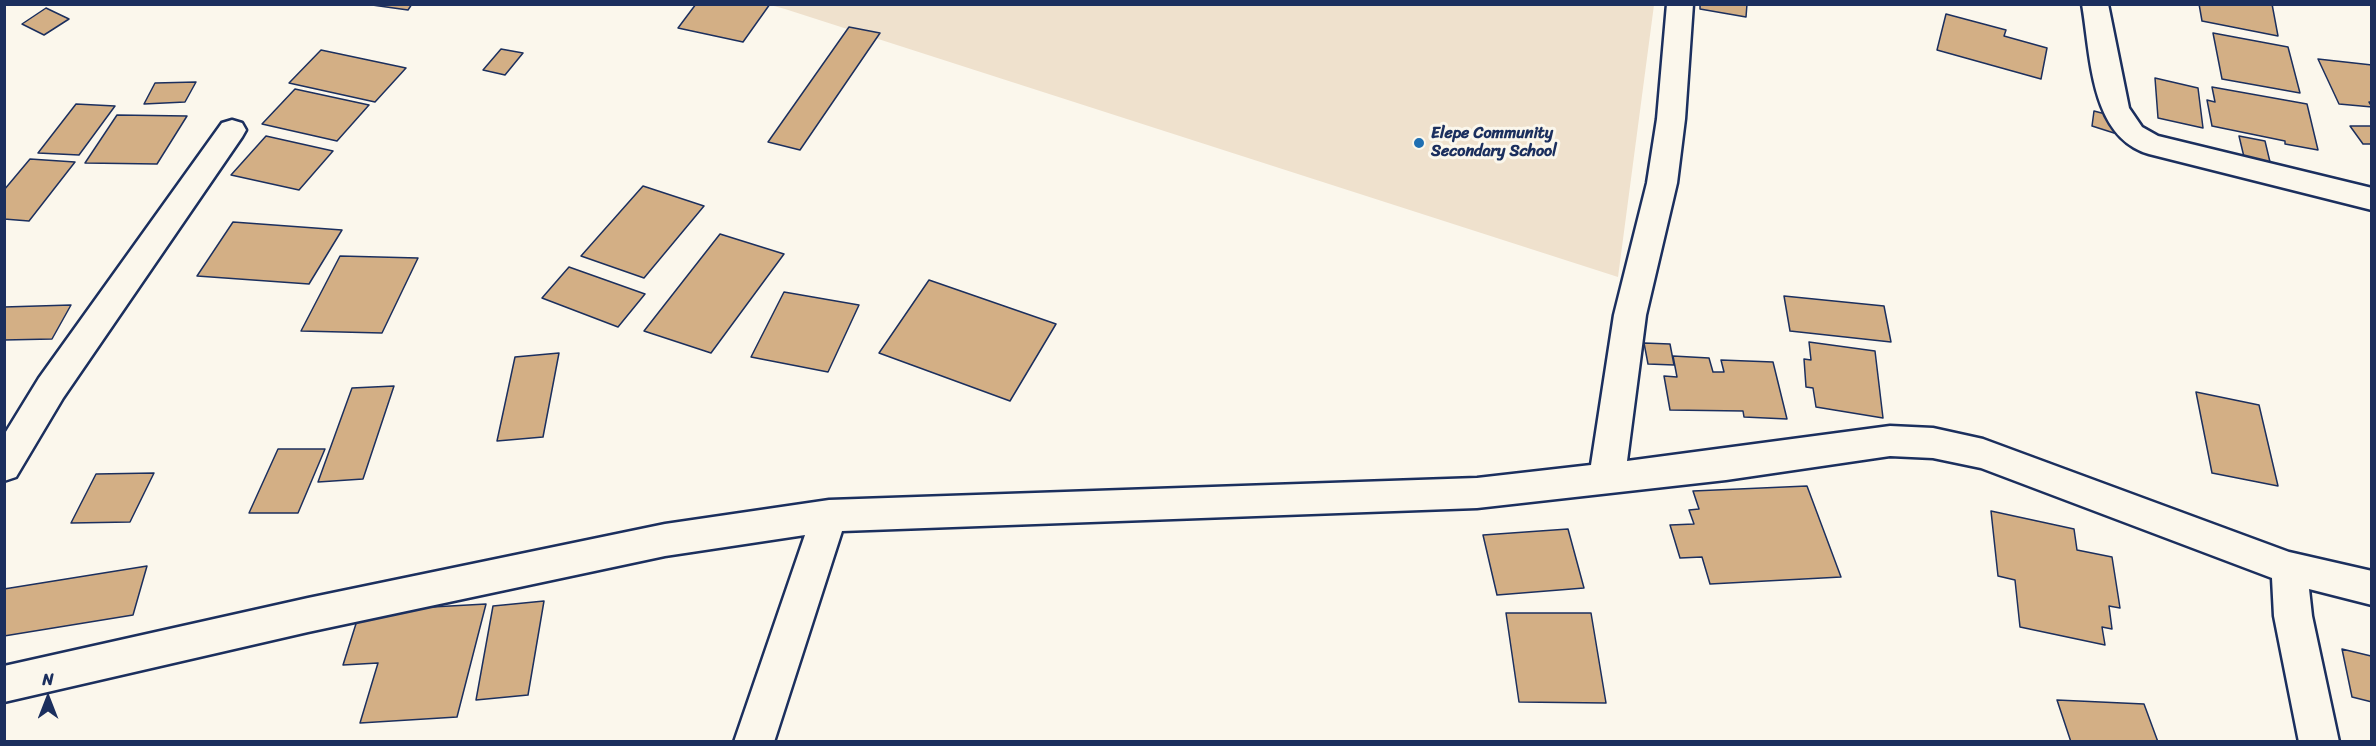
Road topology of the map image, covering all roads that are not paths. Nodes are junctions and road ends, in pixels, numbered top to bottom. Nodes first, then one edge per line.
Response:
1 (1680, 4) edge
2 (2095, 4) edge
3 (232, 130) dead end
4 (2372, 199) edge
5 (4, 466) edge
6 (1607, 477) junction
7 (829, 516) junction
8 (2289, 568) junction
9 (2372, 588) edge
10 (4, 684) edge
11 (754, 741) edge
12 (2319, 741) edge

1 - 6 street
2 - 4 street
3 - 5 street
6 - 7 street
6 - 8 street
7 - 10 street
7 - 11 street
8 - 9 street
8 - 12 street

